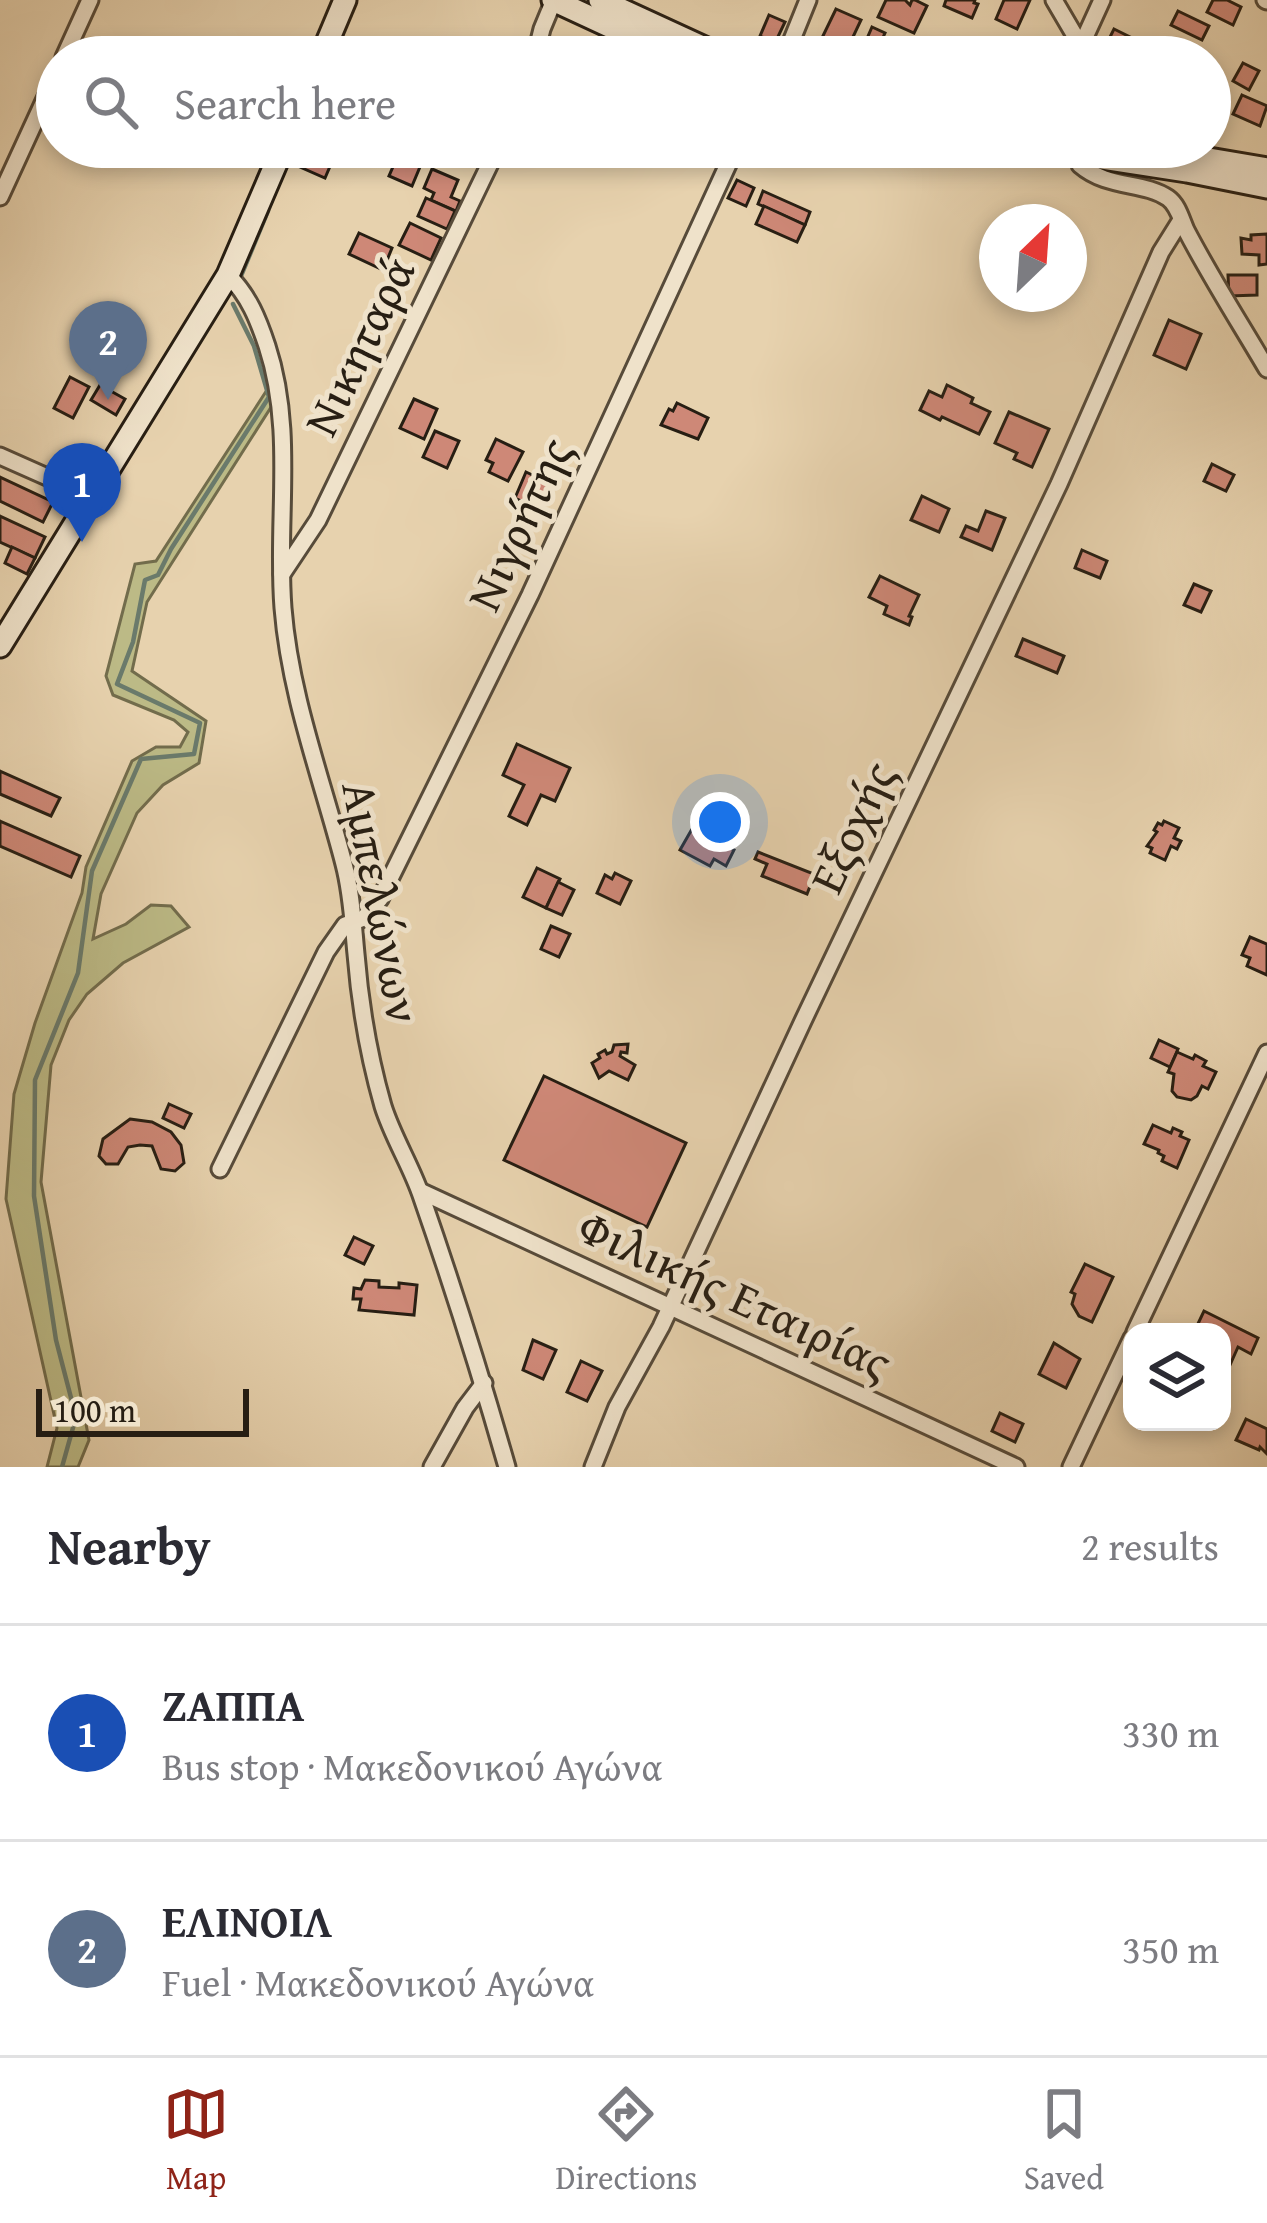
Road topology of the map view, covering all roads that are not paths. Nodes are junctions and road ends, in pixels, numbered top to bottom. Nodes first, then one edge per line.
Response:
1 (90, 0) edge
2 (345, 0) edge
3 (554, 0) edge
4 (600, 0) edge
5 (808, 0) edge
6 (1054, 0) edge
7 (1102, 0) edge
8 (74, 36) edge
9 (330, 36) edge
10 (540, 36) edge
11 (631, 36) edge
12 (678, 36) edge
13 (796, 36) edge
14 (1071, 36) edge
15 (1085, 36) edge
16 (36, 119) edge
17 (1231, 163) edge
18 (1231, 166) edge
19 (274, 168) edge
20 (488, 168) edge
21 (726, 168) edge
22 (1084, 168) edge
23 (1265, 169) edge
24 (0, 197) edge
25 (1181, 220) junction
26 (228, 275) junction
27 (1267, 369) edge
28 (0, 456) edge
29 (90, 496) junction
30 (282, 574) junction
31 (0, 646) edge
32 (355, 921) junction
33 (1267, 1053) edge
34 (220, 1169) dead end
35 (420, 1191) junction
36 (671, 1308) junction
37 (1139, 1323) edge
38 (1123, 1356) edge
39 (484, 1383) junction
40 (431, 1467) edge
41 (506, 1467) edge
42 (593, 1467) edge
43 (1016, 1467) edge
44 (1071, 1467) edge

1 - 8 street
2 - 9 main road
3 - 10 street
3 - 11 main road
4 - 12 main road
5 - 13 street
6 - 14 street
7 - 15 street
16 - 24 street
17 - 23 main road
18 - 23 main road
19 - 26 main road
20 - 30 street, Νικηταρά
21 - 32 street, Νιγρήτης
22 - 25 street
25 - 27 street
25 - 36 street, Εξοχής
26 - 29 main road
26 - 30 street, Αμπελώνων
28 - 29 street
29 - 31 main road
30 - 32 street, Αμπελώνων
32 - 34 street, Νιγρήτης
32 - 35 street, Αμπελώνων
33 - 37 street
35 - 36 street, Φιλικής Εταιρίας
35 - 39 street, Αμπελώνων
36 - 42 street, Εξοχής
36 - 43 street, Φιλικής Εταιρίας
38 - 44 street
39 - 40 street
39 - 41 street, Αμπελώνων

